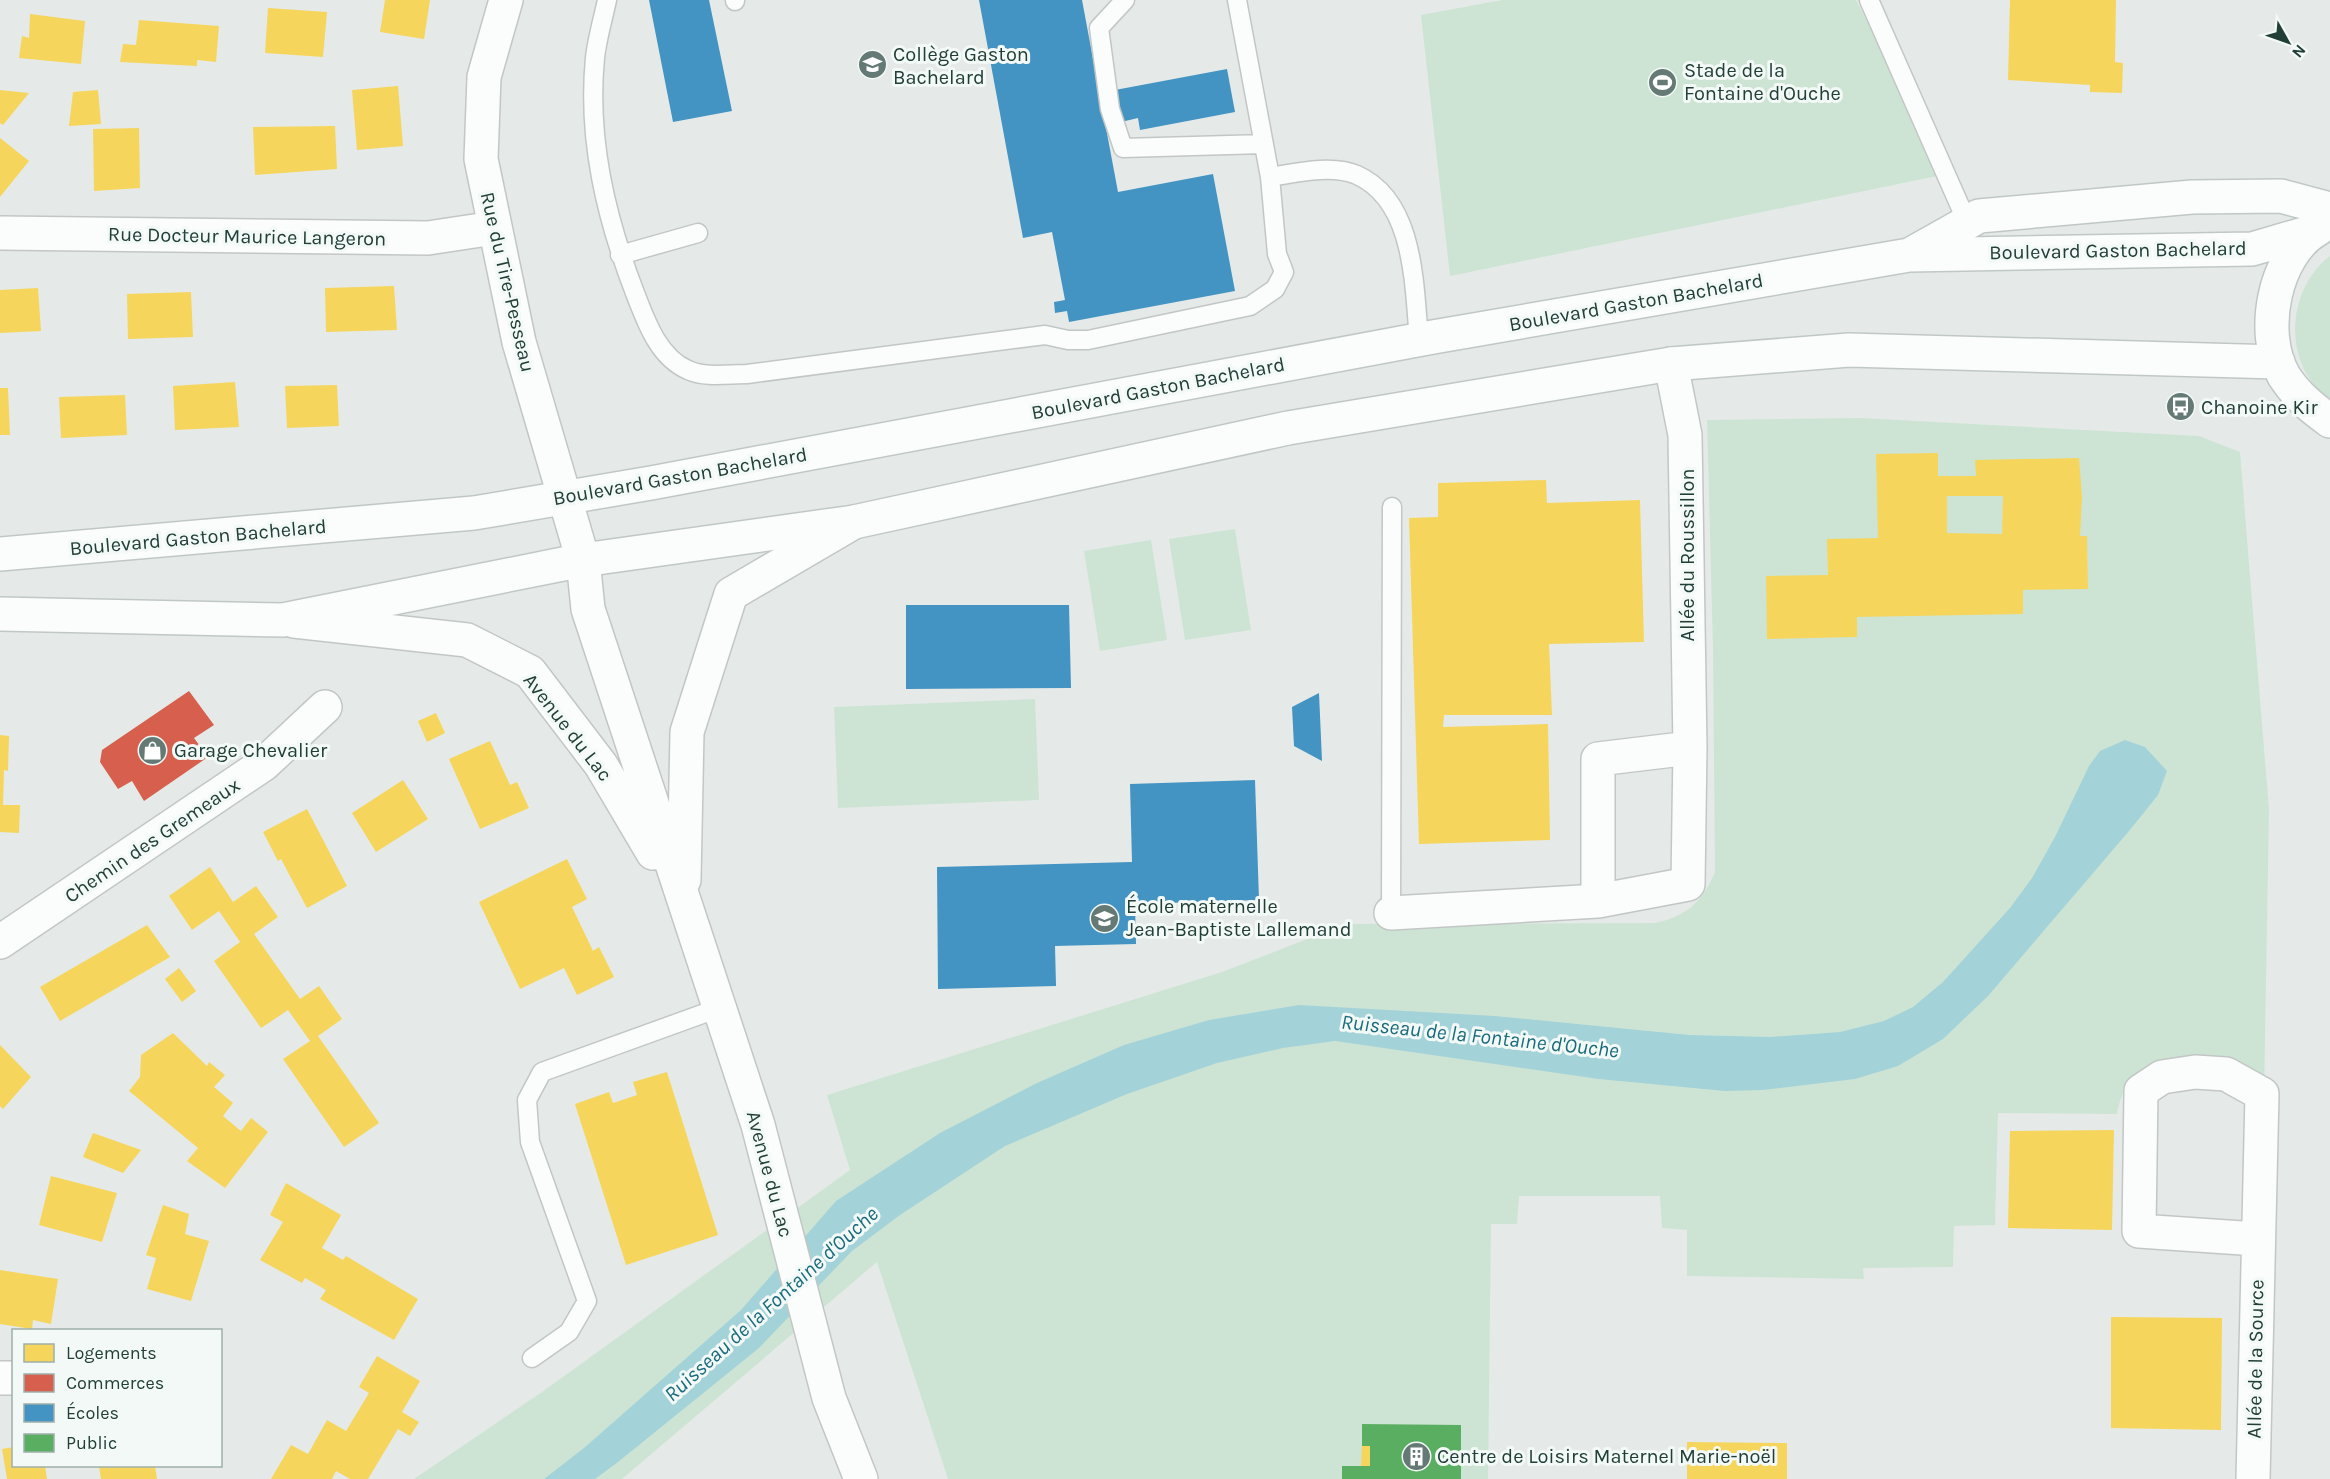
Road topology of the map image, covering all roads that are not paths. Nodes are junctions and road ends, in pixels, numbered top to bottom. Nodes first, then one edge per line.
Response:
1 (506, 0) edge
2 (607, 0) edge
3 (1125, 0) edge
4 (1237, 0) edge
5 (1869, 0) edge
6 (1264, 144) junction
7 (1270, 177) junction
8 (2325, 221) edge
9 (1967, 222) junction
10 (494, 228) junction
11 (0, 233) edge
12 (698, 233) dead end
13 (620, 255) junction
14 (1909, 255) junction
15 (1419, 340) junction
16 (2278, 363) junction
17 (1671, 364) junction
18 (2330, 421) edge
19 (566, 496) junction
20 (1392, 507) dead end
21 (854, 522) junction
22 (0, 554) edge
23 (583, 560) junction
24 (0, 614) edge
25 (283, 620) junction
26 (325, 707) dead end
27 (1690, 748) junction
28 (1598, 901) junction
29 (684, 906) junction
30 (1391, 913) joint
31 (0, 942) edge
32 (719, 1008) junction
33 (2257, 1239) junction
34 (532, 1358) dead end
35 (861, 1479) edge
36 (2253, 1479) edge

1 - 10 street, Rue du Tire-Pesseau
2 - 13 lane
3 - 6 lane
4 - 6 lane
5 - 9 lane
6 - 7 lane
7 - 13 lane
7 - 15 lane
8 - 9 street
8 - 14 street, Boulevard Gaston Bachelard
8 - 16 street
9 - 14 street
10 - 11 street, Rue Docteur Maurice Langeron
10 - 19 street, Rue du Tire-Pesseau
12 - 13 lane
14 - 15 street, Boulevard Gaston Bachelard
15 - 19 street, Boulevard Gaston Bachelard
16 - 17 street
16 - 18 street
17 - 21 street
17 - 27 street, Allée du Roussillon
19 - 22 street, Boulevard Gaston Bachelard
19 - 23 street, Rue du Tire-Pesseau
20 - 30 lane
21 - 23 street
21 - 29 street, Avenue du Lac
23 - 25 street
23 - 29 street, Avenue du Lac
24 - 25 street
25 - 29 street, Avenue du Lac
26 - 31 street, Chemin des Gremeaux
27 - 28 street, Allée du Roussillon
27 - 28 street
28 - 30 street, Allée du Roussillon
29 - 32 street, Avenue du Lac
32 - 34 lane
32 - 35 street, Avenue du Lac
33 - 33 street, Allée de la Source
33 - 36 street, Allée de la Source

